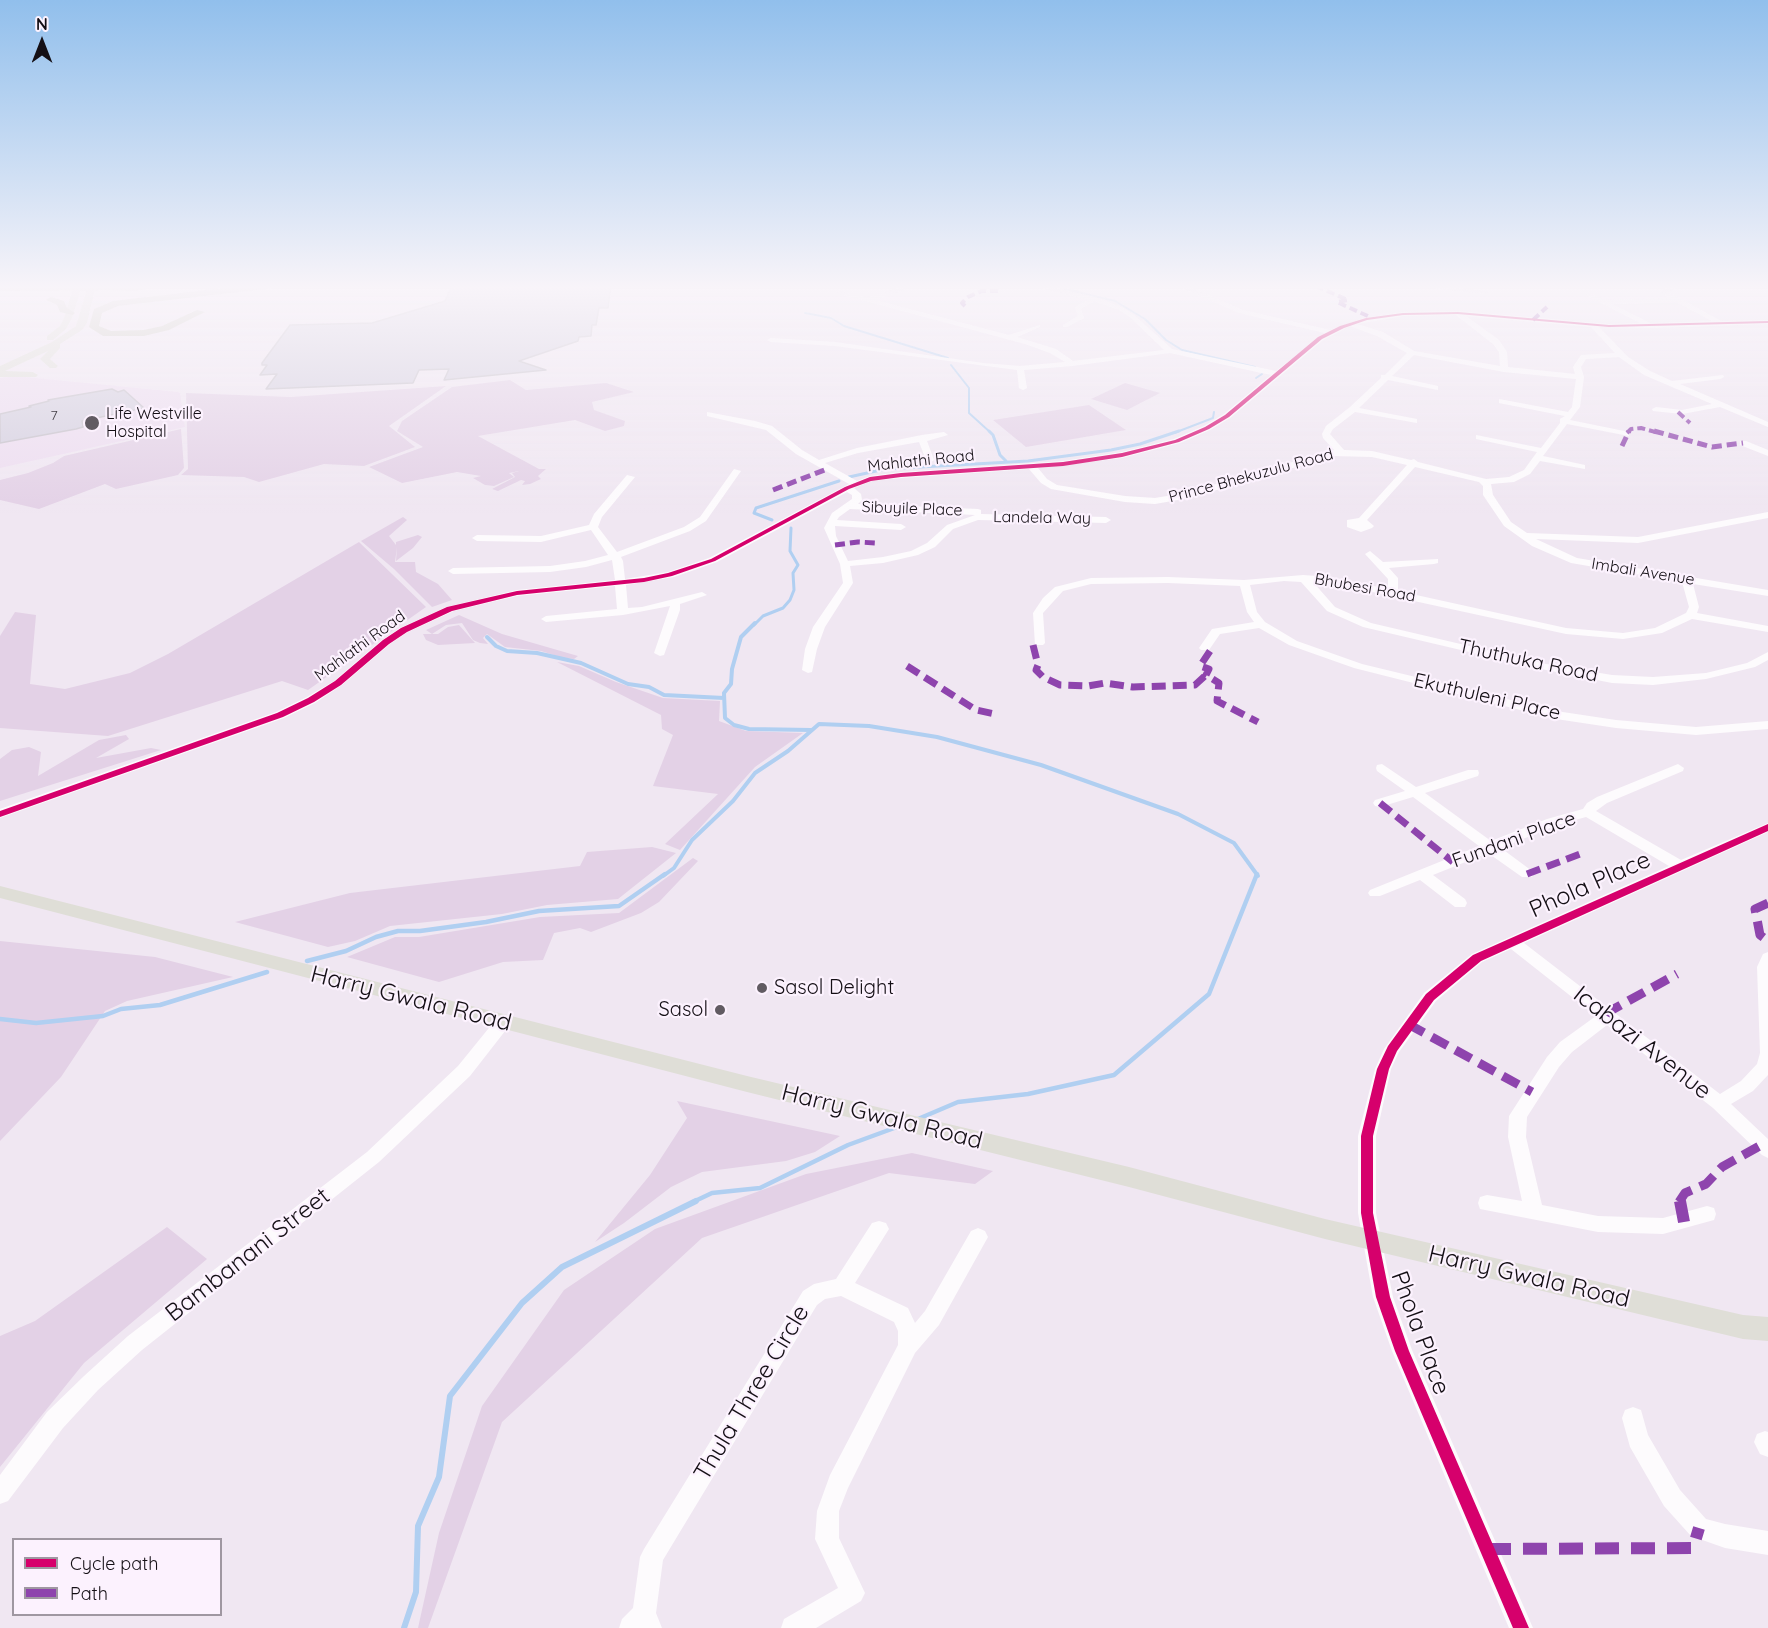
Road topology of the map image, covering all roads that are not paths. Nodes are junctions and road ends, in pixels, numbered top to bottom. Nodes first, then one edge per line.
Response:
1 (19, 361) edge
2 (45, 361) edge
3 (955, 361) edge
4 (1067, 361) edge
5 (1095, 361) edge
6 (1217, 361) edge
7 (1294, 361) edge
8 (1403, 361) edge
9 (1455, 361) edge
10 (1503, 361) edge
11 (1581, 361) edge
12 (1629, 361) edge
13 (1072, 364) junction
14 (53, 366) dead end
15 (1020, 368) junction
16 (0, 370) edge
17 (1504, 370) junction
18 (0, 374) edge
19 (1278, 374) junction
20 (33, 375) dead end
21 (1384, 377) junction
22 (1580, 377) junction
23 (1720, 377) dead end
24 (1670, 384) junction
25 (1023, 388) dead end
26 (1435, 388) dead end
27 (1501, 401) dead end
28 (1720, 405) junction
29 (1353, 409) junction
30 (1656, 409) dead end
31 (1419, 413) dead end
32 (710, 414) dead end
33 (1567, 418) junction
34 (1414, 421) junction
35 (1765, 422) edge
36 (1409, 430) dead end
37 (1626, 434) dead end
38 (944, 435) dead end
39 (1479, 436) dead end
40 (922, 438) junction
41 (1743, 443) dead end
42 (1341, 452) junction
43 (1768, 453) edge
44 (1541, 454) junction
45 (930, 460) dead end
46 (1414, 462) junction
47 (817, 463) junction
48 (1031, 466) junction
49 (1582, 467) dead end
50 (737, 471) dead end
51 (630, 477) dead end
52 (1486, 482) junction
53 (851, 486) junction
54 (849, 506) junction
55 (1768, 515) edge
56 (1011, 516) junction
57 (1106, 520) dead end
58 (1361, 521) dead end
59 (831, 523) junction
60 (901, 527) dead end
61 (593, 528) junction
62 (1523, 535) junction
63 (477, 538) dead end
64 (1370, 554) dead end
65 (616, 556) junction
66 (1434, 561) dead end
67 (845, 564) junction
68 (1382, 566) junction
69 (453, 571) dead end
70 (1303, 578) junction
71 (1688, 580) junction
72 (620, 583) junction
73 (1244, 583) junction
74 (1393, 592) junction
75 (1768, 593) edge
76 (702, 595) dead end
77 (675, 602) junction
78 (623, 612) junction
79 (1691, 615) junction
80 (546, 619) dead end
81 (1261, 624) junction
82 (1768, 629) edge
83 (1040, 643) dead end
84 (1205, 648) dead end
85 (660, 653) dead end
86 (1768, 655) edge
87 (808, 670) dead end
88 (1768, 725) edge
89 (1382, 768) dead end
90 (1678, 768) dead end
91 (1473, 773) dead end
92 (1415, 792) junction
93 (1380, 803) dead end
94 (1588, 812) junction
95 (0, 814) edge
96 (1768, 827) edge
97 (1489, 847) junction
98 (1680, 866) junction
99 (1527, 874) dead end
100 (1423, 875) junction
101 (0, 892) edge
102 (1375, 893) dead end
103 (1460, 903) dead end
104 (1510, 941) junction
105 (1768, 958) edge
106 (1607, 1016) junction
107 (503, 1022) junction
108 (1719, 1103) junction
109 (1768, 1150) edge
110 (1486, 1203) dead end
111 (1534, 1212) junction
112 (1707, 1214) dead end
113 (879, 1229) dead end
114 (978, 1237) dead end
115 (842, 1287) junction
116 (1768, 1329) edge
117 (908, 1346) junction
118 (1633, 1418) dead end
119 (0, 1493) edge
120 (1768, 1543) edge
121 (642, 1623) edge
122 (793, 1628) edge
123 (1521, 1628) edge

1 - 16 main road
2 - 14 main road
3 - 15 street
4 - 13 street
5 - 13 street
6 - 19 street
7 - 19 street, Mahlathi Road
8 - 21 street
9 - 17 street
10 - 17 street
11 - 22 street
12 - 24 street
13 - 15 street
15 - 25 street
17 - 22 street
18 - 20 main road
19 - 48 street, Mahlathi Road
21 - 26 street
21 - 29 street
22 - 33 street
23 - 24 street
24 - 28 street
27 - 33 street
28 - 30 street
28 - 35 street
29 - 34 street
29 - 42 street
31 - 34 street
32 - 47 street
33 - 37 street
33 - 44 street
34 - 36 street
38 - 40 street
39 - 44 street
40 - 45 street
40 - 47 street
41 - 43 street
42 - 46 street, Prince Bhekuzulu Road
42 - 48 street, Prince Bhekuzulu Road
44 - 49 street
44 - 52 street
46 - 52 street, Prince Bhekuzulu Road
46 - 58 street
47 - 53 street
48 - 53 street, Mahlathi Road
50 - 65 street
51 - 61 street
52 - 62 street
53 - 54 street
53 - 72 street, Mahlathi Road
54 - 56 street, Sibuyile Place
54 - 59 street
55 - 62 street
56 - 57 street, Landela Way
56 - 67 street, Landela Way
59 - 60 street
59 - 67 street
61 - 63 street
61 - 65 street
62 - 71 street, Imbali Avenue
64 - 68 street
65 - 69 street
65 - 72 street
66 - 68 street
67 - 87 street
68 - 74 street
70 - 73 street, Bhubesi Road
70 - 74 street, Bhubesi Road
70 - 86 street, Thuthuka Road
71 - 75 street, Imbali Avenue
71 - 79 street
72 - 78 street
72 - 95 street, Mahlathi Road
73 - 81 street
73 - 83 street, Bhubesi Road
74 - 79 street, Bhubesi Road
76 - 77 street
77 - 78 street
77 - 85 street
78 - 80 street
79 - 82 street
81 - 84 street
81 - 88 street, Ekuthuleni Place
89 - 92 street
90 - 94 street
91 - 92 street
92 - 93 street
92 - 97 street
94 - 97 street, Fundani Place
94 - 98 street, Fundani Place
96 - 98 street, Phola Place
97 - 99 street
97 - 100 street, Fundani Place
98 - 104 street, Phola Place
100 - 102 street, Fundani Place
100 - 103 street
101 - 107 main road, Harry Gwala Road
104 - 106 street, Icabazi Avenue
104 - 123 street, Phola Place
105 - 108 street
106 - 108 street, Icabazi Avenue
106 - 111 street
107 - 116 main road, Harry Gwala Road
107 - 119 street, Bambanani Street
108 - 109 street, Icabazi Avenue
110 - 111 street
111 - 112 street
113 - 115 street
114 - 117 street
115 - 117 street
115 - 121 street, Thula Three Circle
117 - 122 street
118 - 120 street

